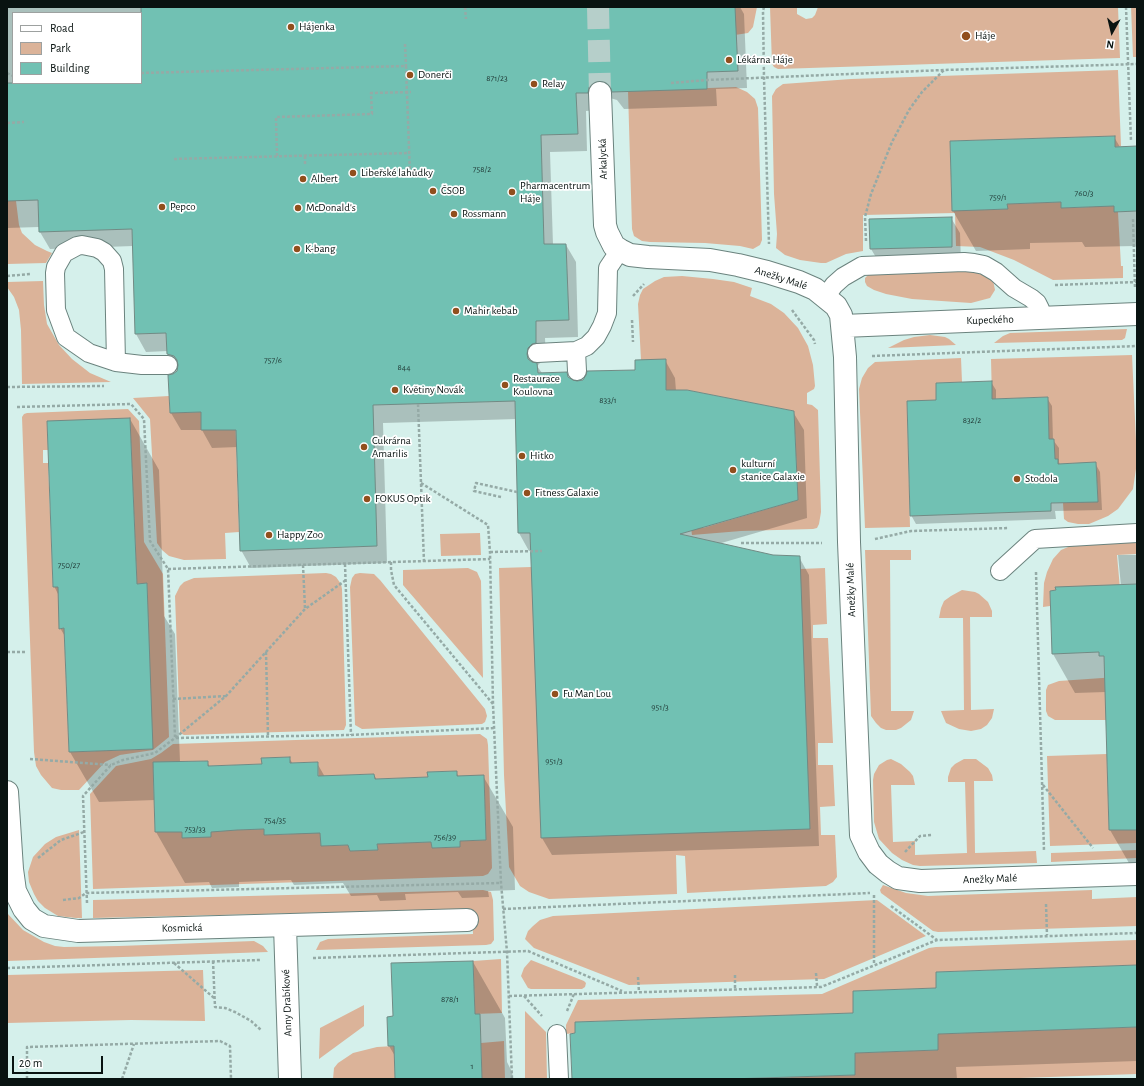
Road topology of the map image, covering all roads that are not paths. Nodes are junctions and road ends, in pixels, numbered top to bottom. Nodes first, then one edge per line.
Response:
1 (600, 93) tunnel mouth
2 (620, 250) junction
3 (826, 296) junction
4 (1137, 314) edge
5 (1041, 317) junction
6 (843, 326) junction
7 (576, 351) junction
8 (537, 353) dead end
9 (116, 362) junction
10 (168, 365) dead end
11 (577, 370) dead end
12 (1137, 533) edge
13 (1000, 571) dead end
14 (7, 792) edge
15 (1137, 874) edge
16 (467, 920) dead end
17 (285, 926) junction
18 (557, 1034) dead end
19 (290, 1079) edge
20 (559, 1079) edge

1 - 2 street, Arkalycká
2 - 3 street, Anežky Malé
2 - 7 lane
3 - 5 lane
3 - 6 street, Anežky Malé
4 - 5 street, Kupeckého
5 - 6 street, Kupeckého
6 - 15 street, Anežky Malé
7 - 8 lane
7 - 11 lane
9 - 9 lane
9 - 10 lane
12 - 13 lane
14 - 17 street, Kosmická
16 - 17 street, Kosmická
17 - 19 street, Anny Drabíkové
18 - 20 lane

